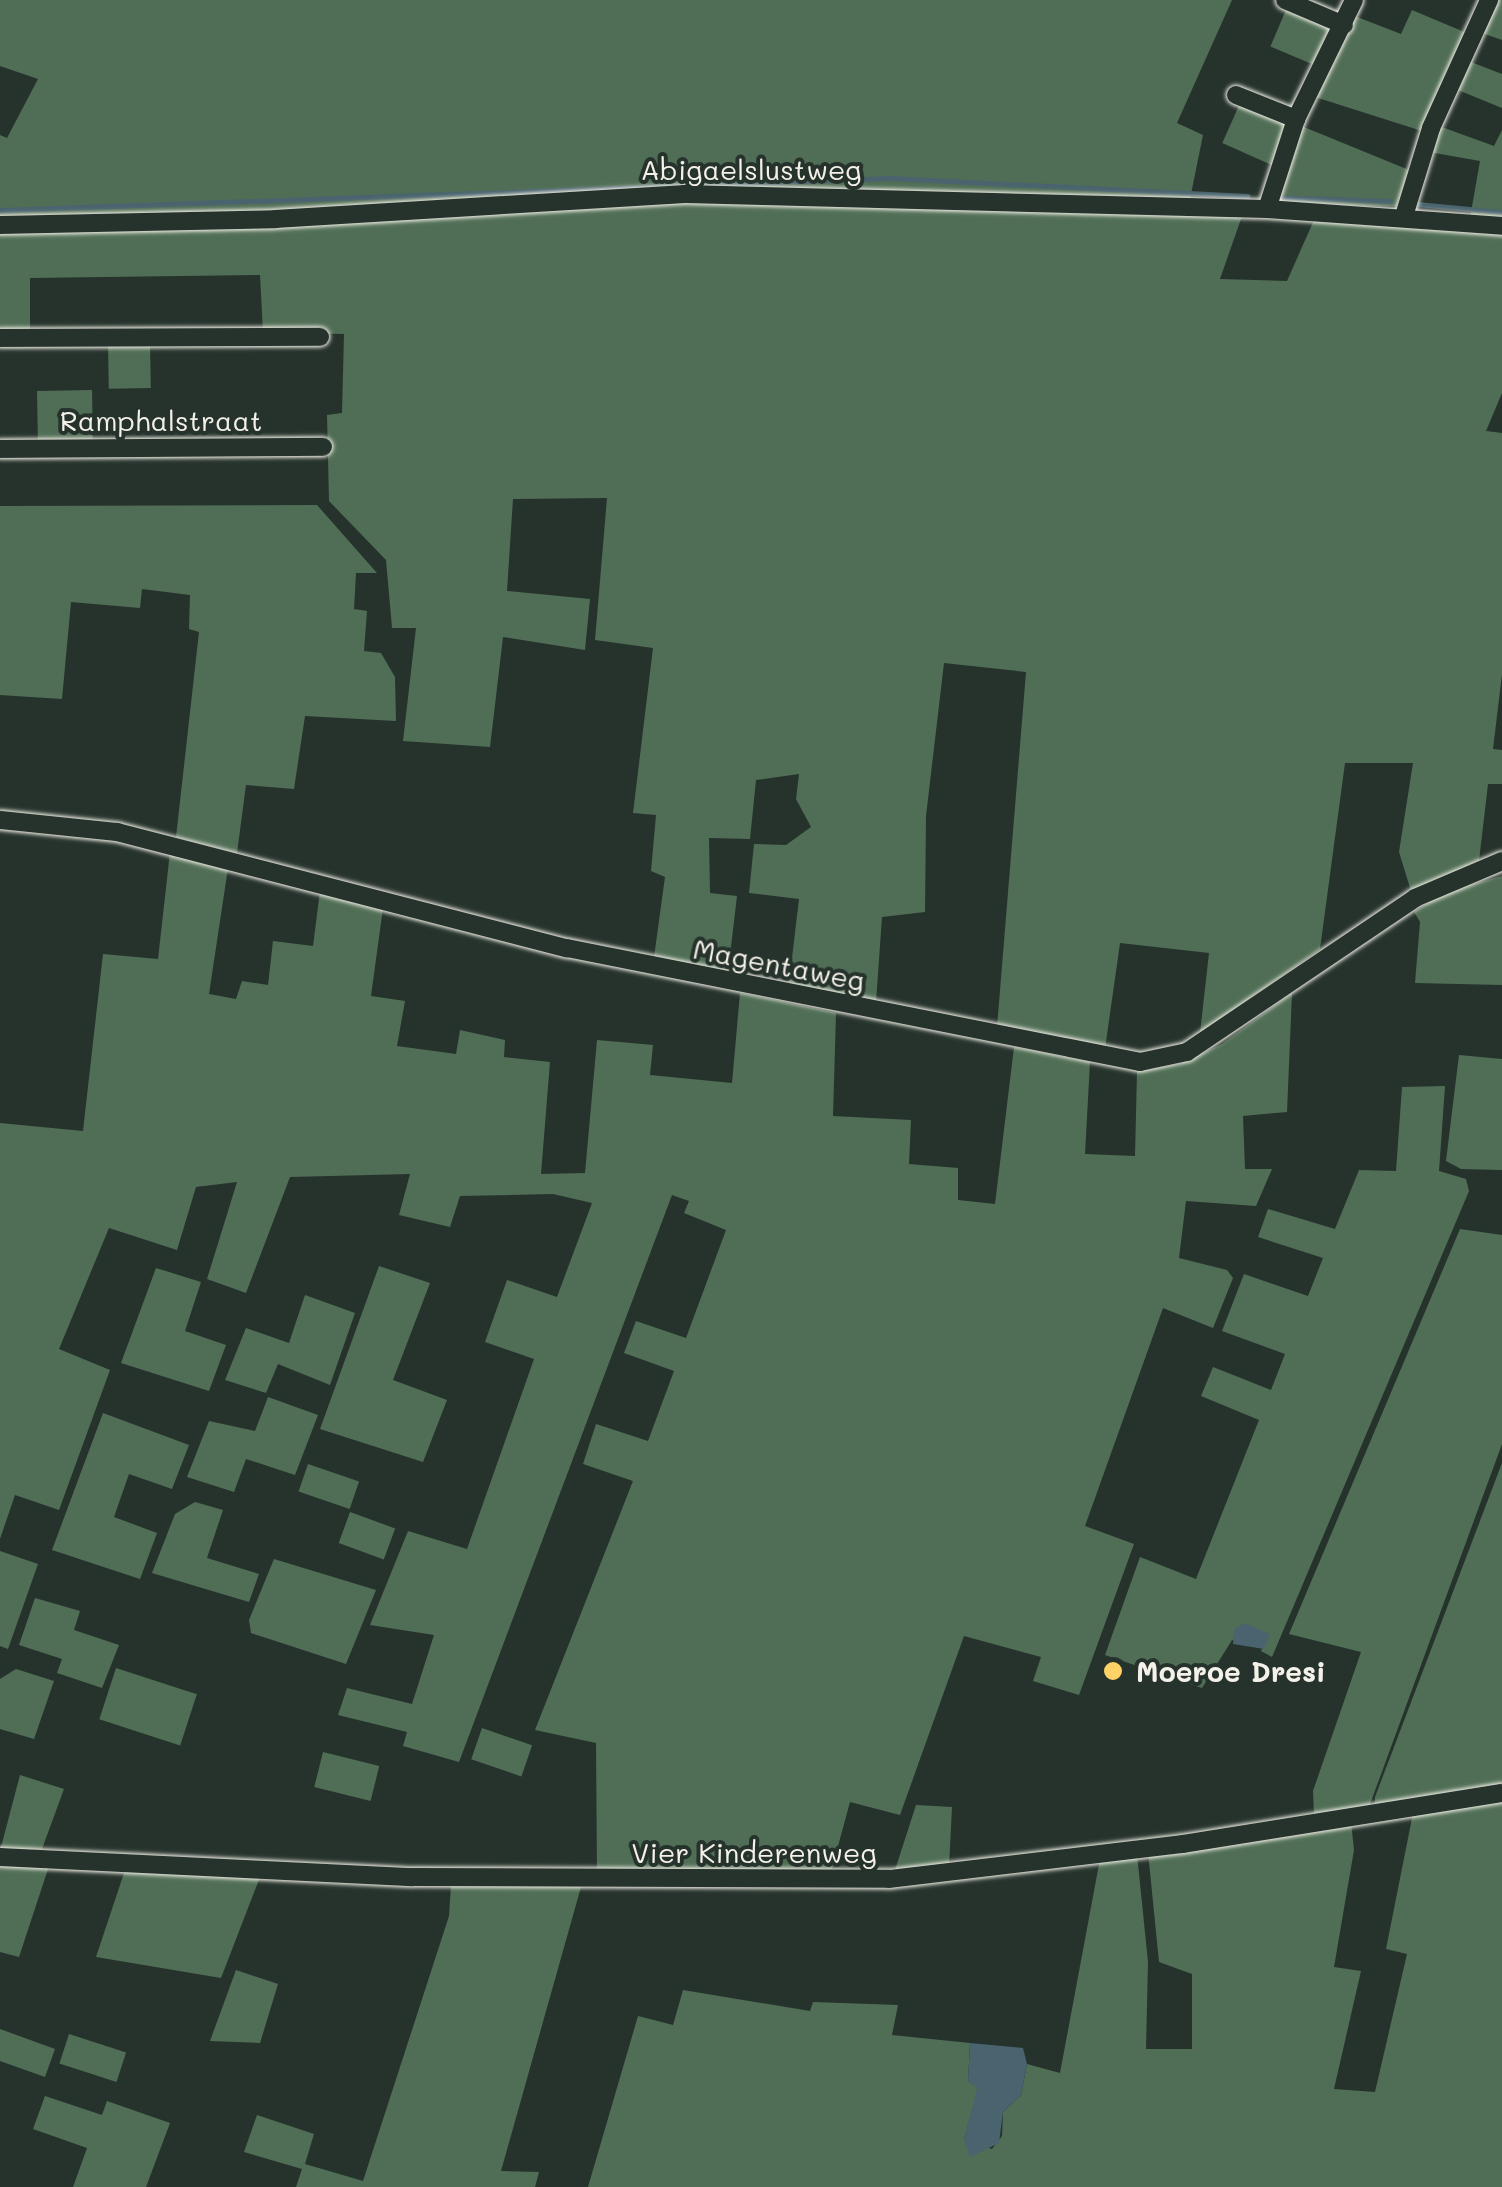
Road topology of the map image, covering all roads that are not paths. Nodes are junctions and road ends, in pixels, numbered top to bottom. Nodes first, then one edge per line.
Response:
1 (1286, 0) edge
2 (1354, 0) edge
3 (1489, 0) edge
4 (1344, 25) junction
5 (1236, 95) dead end
6 (1296, 119) junction
7 (1267, 210) junction
8 (1404, 216) junction
9 (0, 224) edge
10 (1502, 226) edge
11 (320, 337) dead end
12 (0, 338) edge
13 (323, 447) dead end
14 (0, 449) edge
15 (0, 820) edge
16 (1502, 861) edge
17 (1502, 1793) edge
18 (0, 1857) edge

1 - 4 street
2 - 4 street
3 - 8 street
4 - 6 street
5 - 6 street
6 - 7 street
7 - 8 street, Abigaelslustweg
7 - 9 street, Abigaelslustweg
8 - 10 street, Abigaelslustweg
11 - 12 street
13 - 14 street, Ramphalstraat
15 - 16 street, Magentaweg
17 - 18 street, Vier Kinderenweg

